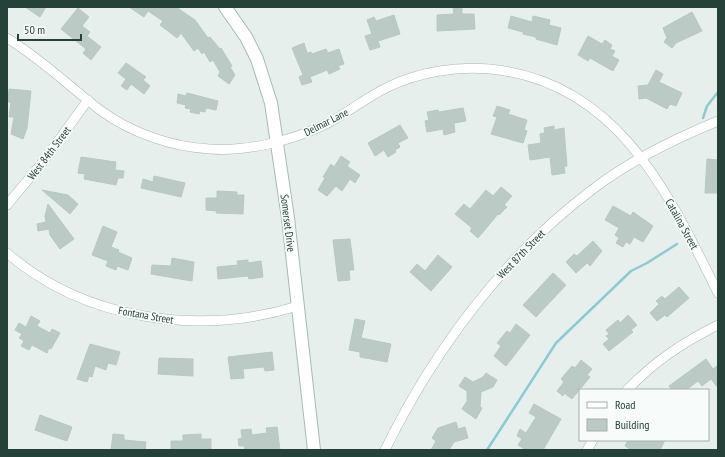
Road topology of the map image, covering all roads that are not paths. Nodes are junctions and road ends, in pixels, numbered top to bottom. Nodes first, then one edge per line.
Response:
1 (224, 7) edge
2 (7, 38) edge
3 (88, 100) junction
4 (718, 121) edge
5 (277, 141) junction
6 (641, 158) junction
7 (7, 204) edge
8 (7, 253) edge
9 (718, 293) edge
10 (298, 306) junction
11 (718, 325) edge
12 (628, 389) edge
13 (592, 441) edge
14 (314, 450) edge
15 (385, 450) edge
16 (587, 450) edge

1 - 5 street, Somerset Drive
2 - 3 street, Delmar Lane
3 - 5 street, Delmar Lane
3 - 7 street, West 84th Street
4 - 6 street, West 87th Street
5 - 6 street, Delmar Lane
5 - 10 street, Somerset Drive
6 - 9 street, Catalina Street
6 - 15 street, West 87th Street
8 - 10 street, Fontana Street
10 - 14 street, Somerset Drive
11 - 12 street
13 - 16 street

